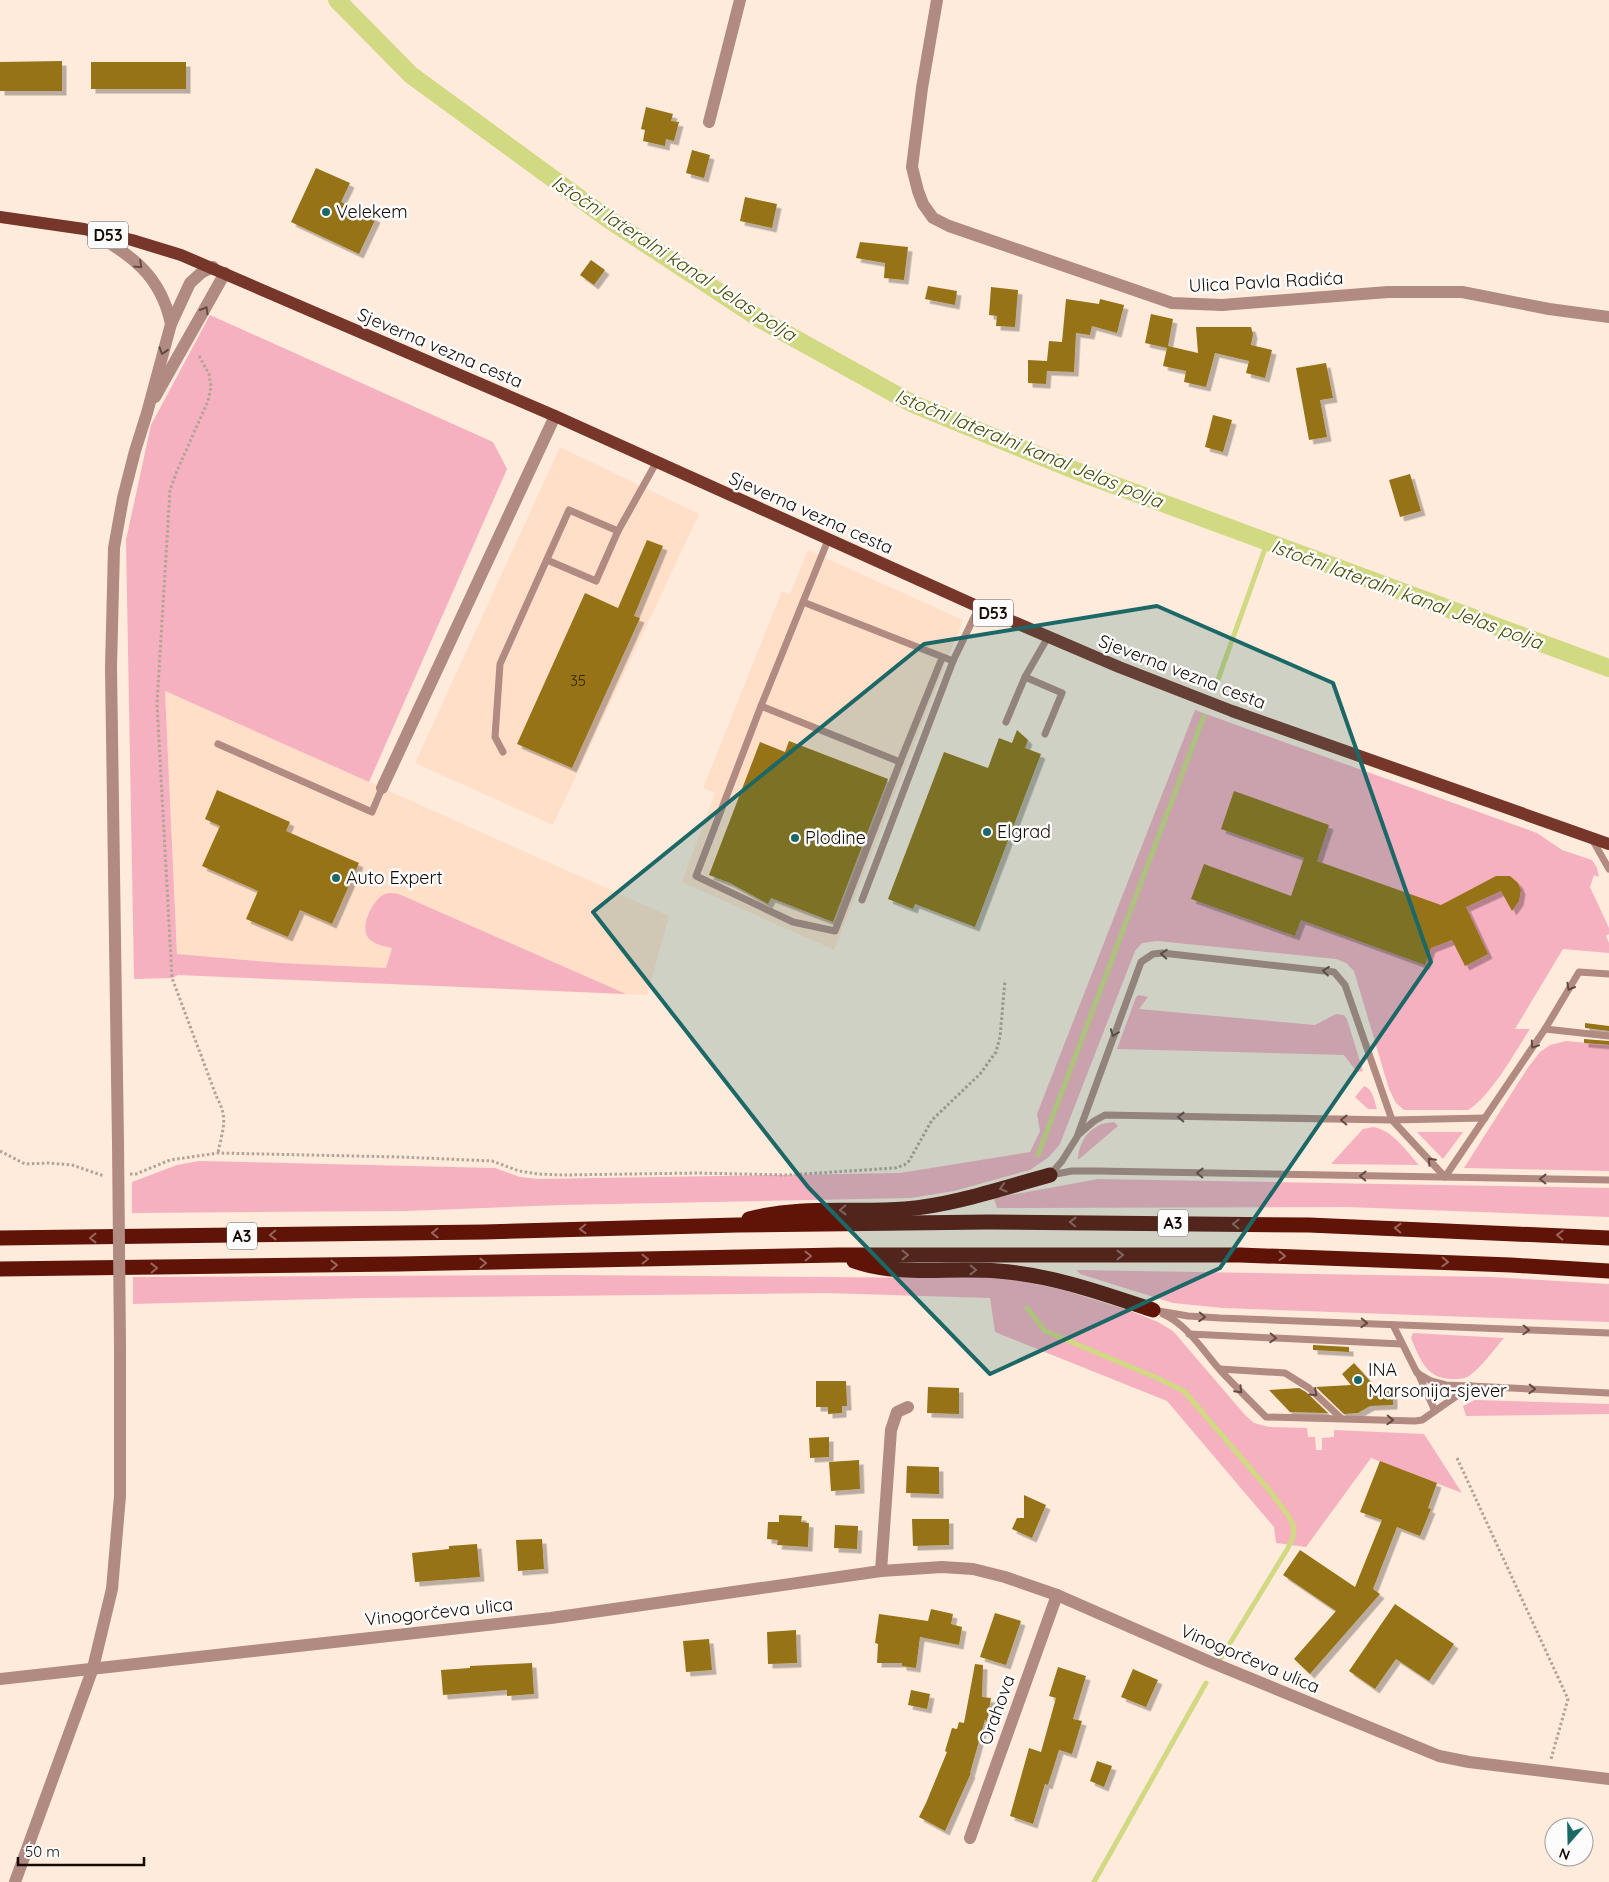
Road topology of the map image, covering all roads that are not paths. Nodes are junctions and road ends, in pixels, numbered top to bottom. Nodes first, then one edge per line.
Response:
1 (740, 0) edge
2 (937, 0) edge
3 (709, 122) dead end
4 (0, 217) edge
5 (84, 229) junction
6 (213, 268) junction
7 (225, 273) junction
8 (1609, 317) edge
9 (171, 324) junction
10 (147, 413) junction
11 (555, 416) junction
12 (656, 463) junction
13 (618, 531) junction
14 (828, 540) junction
15 (547, 560) junction
16 (802, 602) junction
17 (979, 607) junction
18 (1048, 637) junction
19 (942, 658) junction
20 (953, 661) junction
21 (1025, 677) junction
22 (761, 706) junction
23 (1006, 722) dead end
24 (1045, 734) dead end
25 (218, 744) dead end
26 (503, 752) dead end
27 (900, 762) junction
28 (382, 788) joint
29 (1591, 838) junction
30 (1609, 844) edge
31 (1609, 869) edge
32 (862, 900) dead end
33 (1609, 974) edge
34 (1546, 1029) junction
35 (1609, 1036) edge
36 (1485, 1118) junction
37 (1392, 1120) junction
38 (1076, 1137) junction
39 (1050, 1175) junction
40 (1445, 1177) junction
41 (1609, 1180) edge
42 (737, 1225) junction
43 (0, 1238) edge
44 (1609, 1238) edge
45 (838, 1255) junction
46 (0, 1269) edge
47 (1609, 1271) edge
48 (1153, 1310) junction
49 (1393, 1324) junction
50 (1609, 1333) edge
51 (1189, 1334) junction
52 (1402, 1344) junction
53 (1220, 1369) junction
54 (1417, 1373) junction
55 (1471, 1386) junction
56 (1609, 1393) edge
57 (908, 1407) dead end
58 (1435, 1411) junction
59 (1341, 1418) junction
60 (881, 1571) junction
61 (1057, 1595) junction
62 (93, 1668) junction
63 (0, 1679) edge
64 (1609, 1779) edge
65 (970, 1838) dead end
66 (15, 1882) edge

1 - 3 street
2 - 8 street, Ulica Pavla Radića
4 - 5 main road, Sjeverna vezna cesta / D53
5 - 6 main road, Sjeverna vezna cesta / D53
5 -> 9 street
6 - 7 main road, Sjeverna vezna cesta / D53
6 - 9 street
10 -> 7 street
7 - 11 main road, Sjeverna vezna cesta / D53
9 -> 10 street
10 - 62 street, bridge
11 - 12 main road, Sjeverna vezna cesta / D53
11 - 28 street
12 - 13 lane
12 - 14 main road, Sjeverna vezna cesta / D53
13 - 15 lane
13 - 15 lane
14 - 16 lane
14 - 17 main road, Sjeverna vezna cesta / D53
15 - 26 lane
16 - 19 lane
16 - 22 lane
17 - 18 main road, Sjeverna vezna cesta / D53
17 - 20 lane
18 - 21 lane
18 - 29 main road, Sjeverna vezna cesta / D53
19 - 20 lane
19 - 27 lane
20 - 32 lane
21 - 23 lane
21 - 24 lane
22 - 27 lane
22 - 27 lane
25 - 28 lane
29 - 30 main road, Sjeverna vezna cesta / D53
29 - 31 lane
33 -> 34 lane
34 - 35 lane
34 -> 36 lane
36 - 37 lane
36 - 40 lane
37 -> 38 lane
37 -> 38 lane
40 -> 37 lane
38 - 39 lane
40 -> 39 lane
39 -> 42 highway
41 -> 40 lane
42 -> 43 highway, A3
44 -> 42 highway, A3
46 -> 45 highway, A3
45 -> 47 highway, A3
45 -> 48 highway
48 -> 49 lane
48 - 51 lane
49 -> 50 lane
49 - 52 lane
51 -> 52 lane
51 - 53 lane
52 - 54 lane
53 -> 59 lane
53 -> 59 lane
54 - 55 lane
54 - 58 lane
55 -> 56 lane
55 - 58 lane
57 - 60 street
59 -> 58 lane
60 - 61 street, Vinogorčeva ulica
60 - 62 street, Vinogorčeva ulica
61 - 64 street, Vinogorčeva ulica
61 - 65 street, Orahova
62 - 63 street, Vinogorčeva ulica
62 - 66 street

